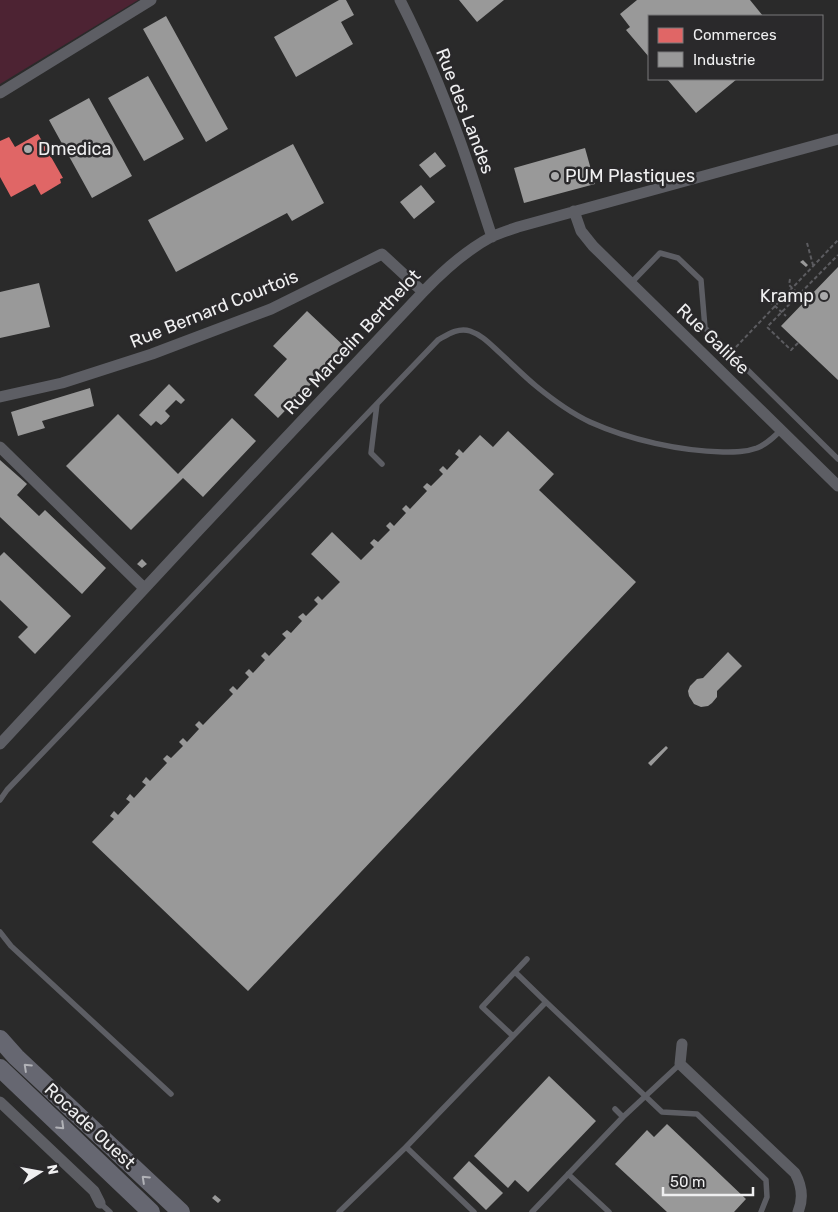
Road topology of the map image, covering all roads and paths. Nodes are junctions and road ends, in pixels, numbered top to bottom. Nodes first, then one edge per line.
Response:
1 (150, 0) edge
2 (400, 0) edge
3 (0, 93) edge
4 (838, 139) edge
5 (574, 211) junction
6 (492, 237) junction
7 (838, 240) edge
8 (808, 243) dead end
9 (838, 254) edge
10 (813, 266) junction
11 (790, 279) dead end
12 (631, 283) junction
13 (792, 288) junction
14 (422, 292) junction
15 (799, 295) junction
16 (803, 298) dead end
17 (769, 302) dead end
18 (775, 306) junction
19 (782, 312) junction
20 (786, 316) dead end
21 (798, 343) dead end
22 (730, 353) junction
23 (0, 397) edge
24 (377, 404) junction
25 (781, 430) junction
26 (0, 447) edge
27 (838, 459) edge
28 (382, 464) dead end
29 (838, 486) edge
30 (144, 588) junction
31 (0, 744) edge
32 (0, 800) edge
33 (0, 932) edge
34 (527, 959) dead end
35 (515, 972) junction
36 (546, 1002) junction
37 (513, 1036) junction
38 (0, 1040) edge
39 (682, 1044) dead end
40 (680, 1064) junction
41 (0, 1068) edge
42 (171, 1094) dead end
43 (645, 1096) junction
44 (0, 1102) edge
45 (615, 1109) dead end
46 (623, 1117) junction
47 (406, 1147) junction
48 (568, 1174) junction
49 (100, 1203) joint
50 (343, 1211) edge
51 (110, 1212) edge
52 (151, 1212) edge
53 (181, 1212) edge
54 (474, 1212) edge
55 (532, 1212) edge
56 (608, 1212) edge
57 (760, 1212) edge
58 (798, 1212) edge

1 - 3 street
2 - 6 street, Rue des Landes
4 - 5 street, Rue Marcelin Berthelot
5 - 6 street, Rue Marcelin Berthelot
5 - 12 street, Rue Galilée
6 - 14 street, Rue Marcelin Berthelot
7 - 10 path
8 - 10 path
9 - 15 path
10 - 13 path
11 - 13 path
12 - 22 lane
12 - 25 street, Rue Galilée
13 - 15 path
13 - 18 path
14 - 23 street, Rue Bernard Courtois
14 - 30 street, Rue Marcelin Berthelot
15 - 16 path
15 - 19 path
17 - 18 path
18 - 19 path
18 - 22 path
19 - 20 path
19 - 21 path
22 - 27 lane
24 - 25 lane
24 - 28 lane
24 - 32 lane
25 - 29 street, Rue Galilée
26 - 30 street
30 - 31 street, Rue Marcelin Berthelot
33 - 42 lane
34 - 35 lane
35 - 36 lane
35 - 37 lane
36 - 37 lane
36 - 43 lane
37 - 47 lane
53 -> 38 main road, Rocade Ouest
39 - 40 street
40 - 43 lane
40 - 58 street
41 -> 52 main road
43 - 46 lane
43 - 57 lane
44 - 49 street
45 - 46 lane
46 - 48 lane
47 - 50 lane
47 - 54 lane
48 - 55 lane
48 - 56 lane
49 - 51 lane

